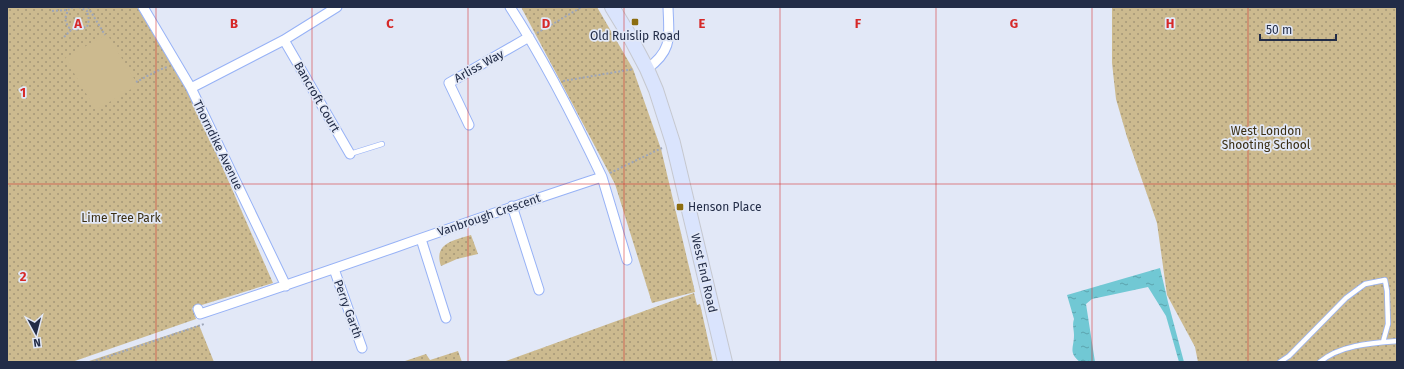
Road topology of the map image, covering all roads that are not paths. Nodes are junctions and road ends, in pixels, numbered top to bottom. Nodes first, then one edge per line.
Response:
1 (143, 7) edge
2 (337, 7) edge
3 (510, 7) edge
4 (612, 7) edge
5 (668, 7) edge
6 (529, 37) junction
7 (284, 40) junction
8 (641, 69) junction
9 (191, 88) junction
10 (469, 125) dead end
11 (382, 144) dead end
12 (350, 154) joint
13 (602, 177) junction
14 (512, 206) junction
15 (421, 239) junction
16 (627, 260) dead end
17 (334, 270) junction
18 (286, 286) junction
19 (539, 290) dead end
20 (198, 309) dead end
21 (446, 318) dead end
22 (1397, 340) edge
23 (1382, 342) junction
24 (362, 348) dead end
25 (725, 362) edge
26 (1280, 362) edge
27 (1320, 362) edge

1 - 9 street, Thorndike Avenue
2 - 7 street
3 - 6 street
4 - 8 main road, West End Road
5 - 8 street
6 - 10 street, Arliss Way
6 - 13 street
7 - 9 street
7 - 12 street, Bancroft Court
8 - 25 main road, West End Road
9 - 18 street, Thorndike Avenue
11 - 12 lane
13 - 14 street, Vanbrough Crescent
13 - 16 street
14 - 15 street, Vanbrough Crescent
14 - 19 street
15 - 17 street, Vanbrough Crescent
15 - 21 street
17 - 18 street, Vanbrough Crescent
17 - 24 street, Perry Garth
18 - 20 street, Vanbrough Crescent
22 - 23 lane
23 - 26 lane
23 - 27 lane

